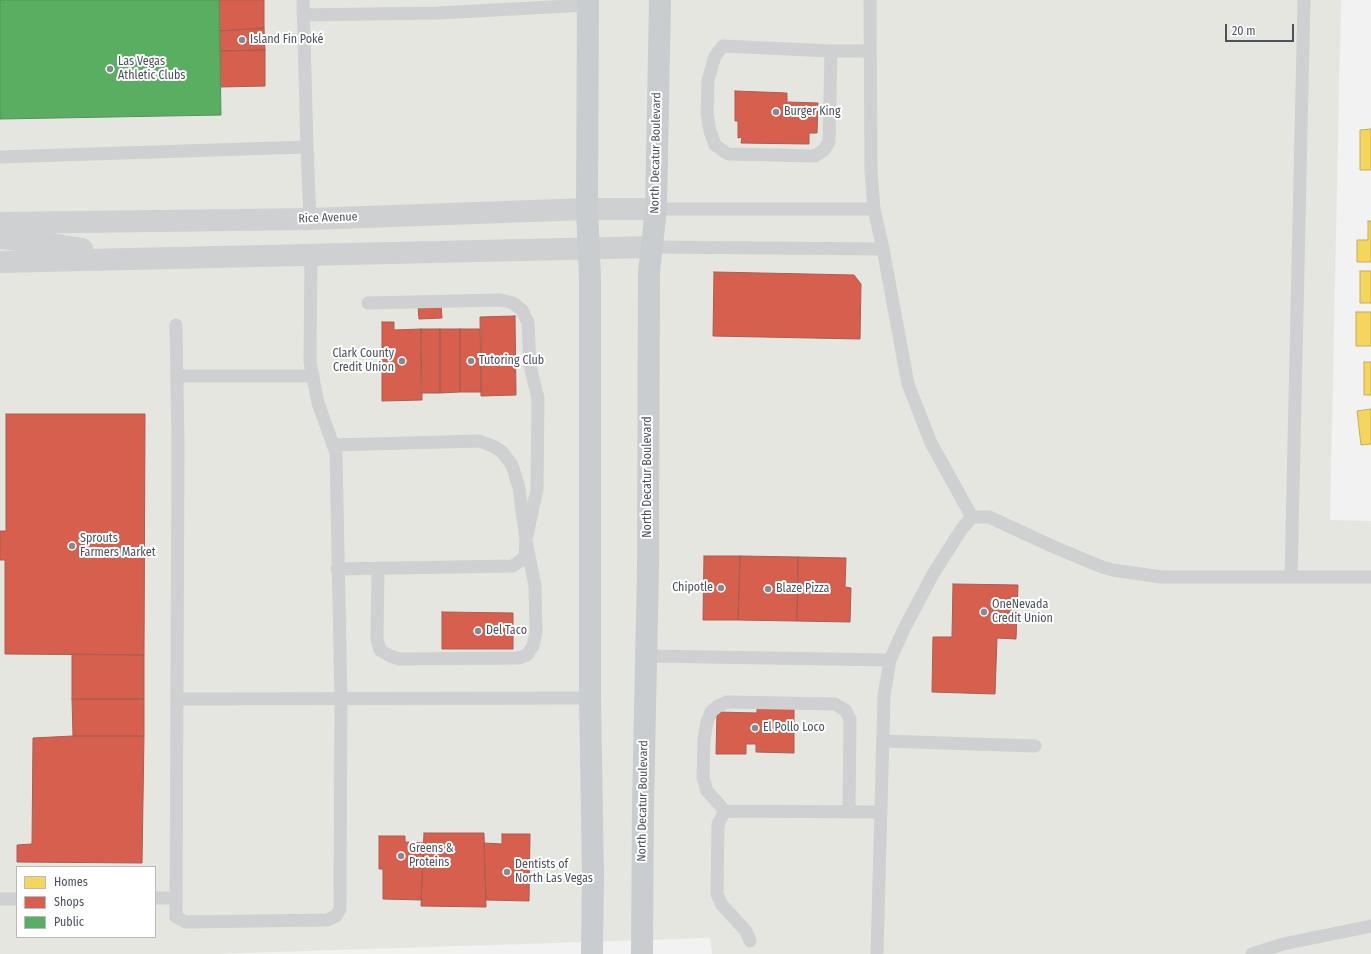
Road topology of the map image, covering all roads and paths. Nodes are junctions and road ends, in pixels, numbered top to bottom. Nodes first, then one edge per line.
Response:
1 (303, 0) edge
2 (660, 0) edge
3 (870, 0) edge
4 (1304, 0) edge
5 (588, 3) edge
6 (303, 15) junction
7 (831, 51) junction
8 (870, 51) junction
9 (307, 147) junction
10 (0, 157) edge
11 (587, 209) junction
12 (656, 209) junction
13 (874, 209) junction
14 (310, 219) junction
15 (0, 223) edge
16 (0, 238) edge
17 (652, 247) junction
18 (588, 248) junction
19 (883, 249) junction
20 (311, 254) junction
21 (136, 258) junction
22 (0, 262) edge
23 (368, 303) dead end
24 (176, 325) dead end
25 (177, 376) junction
26 (313, 376) junction
27 (333, 445) junction
28 (972, 518) junction
29 (526, 540) junction
30 (378, 568) junction
31 (337, 569) junction
32 (1290, 577) junction
33 (1371, 578) edge
34 (646, 656) junction
35 (890, 660) junction
36 (341, 698) junction
37 (590, 698) junction
38 (177, 699) junction
39 (883, 741) junction
40 (1036, 746) dead end
41 (725, 811) junction
42 (849, 812) junction
43 (881, 812) junction
44 (156, 898) edge
45 (176, 898) junction
46 (0, 899) edge
47 (16, 899) edge
48 (1371, 926) edge
49 (750, 941) dead end
50 (592, 954) edge
51 (642, 954) edge
52 (877, 954) edge
53 (1252, 954) edge

1 - 6 lane
2 - 12 main road, North Decatur Boulevard
3 - 8 lane
4 - 32 lane
5 - 6 lane
5 - 11 main road
6 - 9 lane
7 - 7 lane
7 - 8 lane
8 - 13 lane
9 - 10 lane
9 - 14 lane
11 - 12 street, Rice Avenue
11 - 14 street, Rice Avenue
11 - 18 main road
12 - 13 lane
12 - 17 main road, North Decatur Boulevard
13 - 19 lane
14 - 15 street, Rice Avenue
14 - 20 street
16 - 21 street
17 - 18 street
17 - 19 lane
17 - 34 main road, North Decatur Boulevard
18 - 20 street
18 - 37 main road
19 - 28 lane
20 - 21 street
20 - 26 lane
21 - 22 street
23 - 29 lane
24 - 25 lane
25 - 26 lane
25 - 38 lane
26 - 27 lane
27 - 29 lane
27 - 31 lane
28 - 32 lane
28 - 35 lane
29 - 30 lane
29 - 30 lane
30 - 31 lane
31 - 36 lane
32 - 33 lane
34 - 35 lane
34 - 51 main road, North Decatur Boulevard
35 - 39 lane
36 - 37 lane
36 - 38 lane
36 - 45 lane
37 - 50 main road
38 - 45 lane
39 - 40 lane
39 - 43 lane
41 - 42 lane
41 - 42 lane
41 - 49 lane
42 - 43 lane
43 - 52 lane
44 - 45 lane
46 - 47 lane
48 - 53 lane

